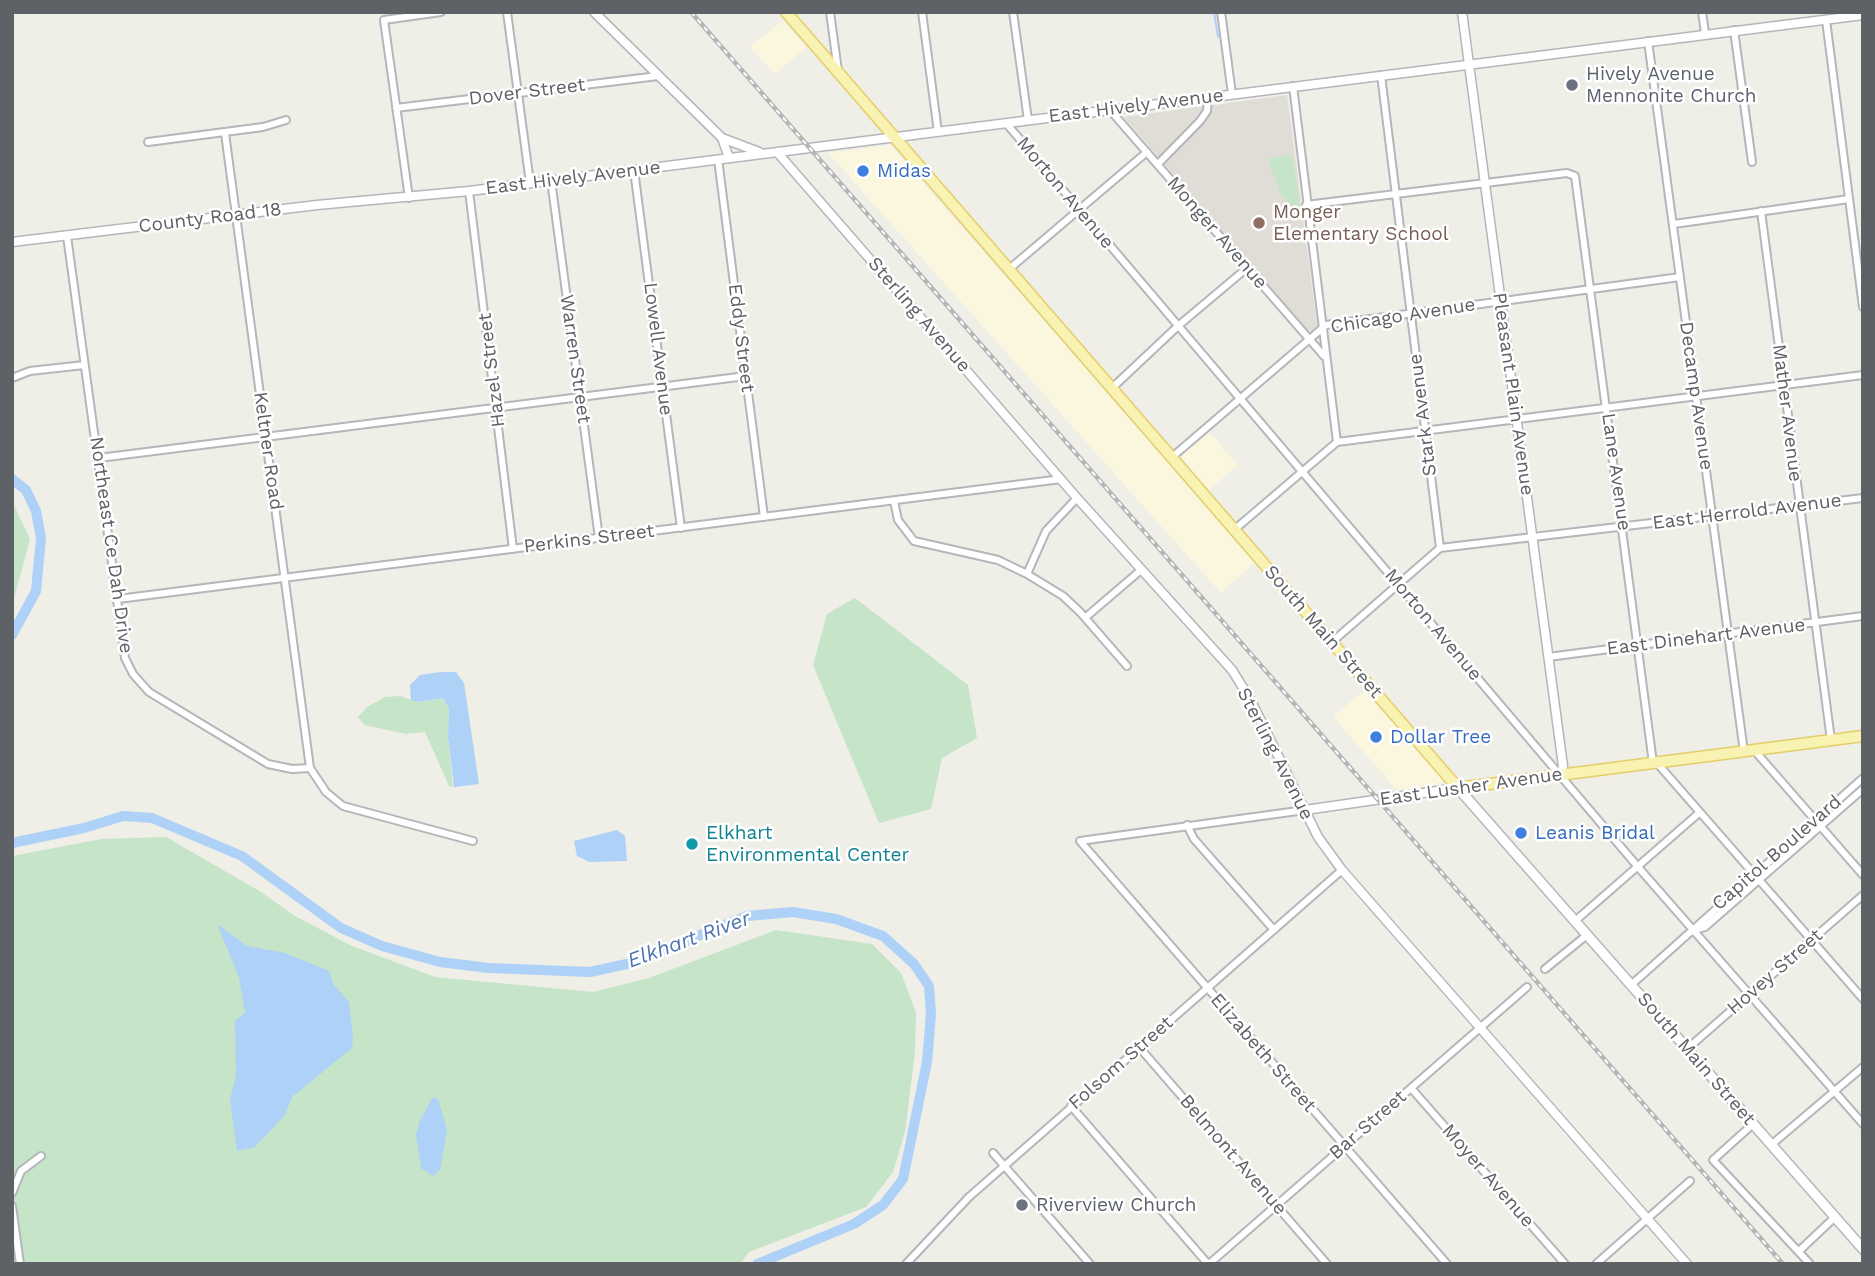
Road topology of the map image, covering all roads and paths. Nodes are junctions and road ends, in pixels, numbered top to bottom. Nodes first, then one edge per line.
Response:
1 (441, 12) edge
2 (507, 12) edge
3 (594, 12) edge
4 (786, 12) edge
5 (830, 12) edge
6 (922, 12) edge
7 (1013, 12) edge
8 (1221, 12) edge
9 (1462, 12) edge
10 (1702, 12) edge
11 (1863, 15) edge
12 (1826, 20) junction
13 (1734, 30) junction
14 (1705, 33) junction
15 (1648, 41) junction
16 (1469, 64) junction
17 (838, 73) junction
18 (1381, 75) junction
19 (658, 76) junction
20 (1293, 86) junction
21 (518, 93) junction
22 (1232, 94) junction
23 (1208, 97) junction
24 (396, 108) junction
25 (1110, 110) junction
26 (286, 120) dead end
27 (1028, 120) junction
28 (1006, 123) junction
29 (938, 132) junction
30 (225, 133) junction
31 (893, 137) junction
32 (722, 138) junction
33 (148, 142) dead end
34 (777, 152) junction
35 (1147, 152) junction
36 (765, 153) junction
37 (729, 158) junction
38 (718, 159) junction
39 (1752, 162) dead end
40 (1158, 164) junction
41 (634, 170) junction
42 (551, 180) junction
43 (530, 183) junction
44 (1485, 184) junction
45 (469, 191) junction
46 (1395, 195) junction
47 (409, 198) junction
48 (1849, 199) junction
49 (1306, 205) junction
50 (1078, 211) junction
51 (1761, 211) junction
52 (235, 215) junction
53 (1674, 224) junction
54 (67, 236) junction
55 (12, 242) edge
56 (1247, 268) junction
57 (1008, 270) junction
58 (1680, 277) junction
59 (1590, 290) junction
60 (1500, 301) junction
61 (1863, 307) edge
62 (1411, 313) junction
63 (1178, 326) junction
64 (1322, 329) junction
65 (1309, 340) junction
66 (1325, 357) junction
67 (84, 365) junction
68 (1863, 375) edge
69 (746, 376) junction
70 (12, 378) edge
71 (1784, 385) junction
72 (663, 387) junction
73 (1111, 389) junction
74 (1241, 397) junction
75 (1696, 397) junction
76 (580, 398) junction
77 (496, 408) junction
78 (1607, 409) junction
79 (1516, 419) junction
80 (1426, 431) junction
81 (266, 437) junction
82 (1337, 442) junction
83 (1171, 457) junction
84 (99, 458) junction
85 (1303, 470) junction
86 (1061, 479) junction
87 (1077, 498) junction
88 (1863, 498) edge
89 (894, 501) junction
90 (1800, 505) junction
91 (764, 517) junction
92 (1712, 517) junction
93 (681, 528) junction
94 (1623, 528) junction
95 (1234, 530) junction
96 (599, 538) junction
97 (1532, 539) junction
98 (1440, 548) junction
99 (513, 549) junction
100 (1141, 569) junction
101 (1027, 574) junction
102 (284, 578) junction
103 (1398, 585) junction
104 (117, 599) junction
105 (1863, 616) edge
106 (1086, 617) junction
107 (1817, 622) junction
108 (1728, 634) junction
109 (1332, 642) junction
110 (1638, 645) junction
111 (1548, 657) junction
112 (1126, 666) dead end
113 (1863, 736) edge
114 (1831, 740) junction
115 (1749, 751) junction
116 (1655, 763) junction
117 (310, 768) junction
118 (1561, 775) junction
119 (1863, 778) edge
120 (1458, 788) junction
121 (1863, 789) edge
122 (1305, 810) junction
123 (1699, 813) junction
124 (1818, 823) junction
125 (1187, 825) junction
126 (473, 841) dead end
127 (1080, 841) joint
128 (1638, 867) junction
129 (1342, 870) junction
130 (1863, 875) edge
131 (1756, 877) junction
132 (1863, 895) edge
133 (1575, 921) junction
134 (1274, 930) junction
135 (1694, 930) junction
136 (1587, 935) junction
137 (1812, 940) junction
138 (1545, 969) dead end
139 (1631, 985) junction
140 (1527, 987) dead end
141 (1207, 989) junction
142 (1750, 995) junction
143 (1863, 999) edge
144 (1480, 1027) junction
145 (1139, 1047) junction
146 (1687, 1049) junction
147 (1863, 1067) edge
148 (1411, 1088) junction
149 (1834, 1091) junction
150 (1072, 1106) junction
151 (1753, 1124) junction
152 (1863, 1124) edge
153 (1771, 1145) junction
154 (1344, 1146) junction
155 (993, 1153) dead end
156 (40, 1156) dead end
157 (1004, 1166) junction
158 (1690, 1181) dead end
159 (12, 1193) edge
160 (1276, 1205) junction
161 (12, 1206) edge
162 (1835, 1217) junction
163 (1647, 1219) junction
164 (1861, 1242) edge
165 (1799, 1251) junction
166 (20, 1264) edge
167 (906, 1264) edge
168 (1090, 1264) edge
169 (1208, 1264) edge
170 (1327, 1264) edge
171 (1447, 1264) edge
172 (1565, 1264) edge
173 (1596, 1264) edge
174 (1687, 1264) edge
175 (1810, 1264) edge

1 - 24 street
2 - 21 street
3 - 19 street
4 - 17 main road, South Main Street
5 - 17 street
6 - 29 street
7 - 27 street
8 - 22 street
9 - 16 street, Pleasant Plain Avenue
10 - 14 street
11 - 12 street, East Hively Avenue
12 - 13 street, East Hively Avenue
12 - 48 street
13 - 14 street, East Hively Avenue
13 - 39 street
14 - 15 street, East Hively Avenue
15 - 16 street, East Hively Avenue
15 - 53 street, Decamp Avenue
16 - 18 street, East Hively Avenue
16 - 44 street, Pleasant Plain Avenue
17 - 31 main road, South Main Street
18 - 20 street, East Hively Avenue
18 - 46 street, Stark Avenue
19 - 21 street, Dover Street
19 - 32 street
20 - 22 street, East Hively Avenue
20 - 49 street
21 - 24 street, Dover Street
21 - 43 street
22 - 23 street, East Hively Avenue
23 - 25 street, East Hively Avenue
23 - 40 street
24 - 47 street
25 - 27 street, East Hively Avenue
25 - 35 street, Monger Avenue
26 - 30 street
27 - 28 street, East Hively Avenue
28 - 29 street, East Hively Avenue
28 - 50 street, Morton Avenue
29 - 31 street, East Hively Avenue
30 - 33 street
30 - 52 street, Keltner Road
31 - 34 street, East Hively Avenue
31 - 57 main road, South Main Street
32 - 36 street
32 - 37 street
34 - 36 street, East Hively Avenue
34 - 86 street, Sterling Avenue
35 - 40 street, Monger Avenue
35 - 50 street
36 - 37 street, East Hively Avenue
37 - 38 street, East Hively Avenue
38 - 41 street, East Hively Avenue
38 - 69 street, Eddy Street
40 - 56 street, Monger Avenue
41 - 42 street, East Hively Avenue
41 - 72 street, Lowell Avenue
42 - 43 street, East Hively Avenue
42 - 76 street, Warren Street
43 - 45 street, East Hively Avenue
44 - 46 street
44 - 59 street, Lane Avenue
44 - 60 street, Pleasant Plain Avenue
45 - 47 street, East Hively Avenue
45 - 77 street, Hazel Street
46 - 49 street
46 - 62 street, Stark Avenue
47 - 52 street, County Road 18
48 - 51 street
48 - 61 street
49 - 64 street
50 - 57 street
50 - 63 street, Morton Avenue
51 - 53 street
51 - 71 street, Mather Avenue
52 - 54 street, County Road 18
52 - 81 street, Keltner Road
53 - 58 street, Decamp Avenue
54 - 55 street, County Road 18
54 - 67 street, Northeast Ce Dah Drive
56 - 63 street
56 - 65 street, Monger Avenue
57 - 73 main road, South Main Street
58 - 59 street, Chicago Avenue
58 - 75 street, Decamp Avenue
59 - 60 street, Chicago Avenue
59 - 78 street, Lane Avenue
60 - 62 street, Chicago Avenue
60 - 79 street, Pleasant Plain Avenue
62 - 64 street, Chicago Avenue
62 - 80 street, Stark Avenue
63 - 73 street
63 - 74 street, Morton Avenue
64 - 65 street, Chicago Avenue
64 - 66 street
65 - 66 street, Monger Avenue
65 - 74 street, Chicago Avenue
66 - 82 street
67 - 70 street
67 - 84 street, Northeast Ce Dah Drive
68 - 71 street
69 - 72 street
69 - 91 street, Eddy Street
71 - 75 street
71 - 90 street, Mather Avenue
72 - 76 street
72 - 93 street, Lowell Avenue
73 - 83 main road, South Main Street
74 - 83 street, Chicago Avenue
74 - 85 street, Morton Avenue
75 - 78 street
75 - 92 street, Decamp Avenue
76 - 77 street
76 - 96 street, Warren Street
77 - 81 street
77 - 99 street, Hazel Street
78 - 79 street
78 - 94 street, Lane Avenue
79 - 80 street
79 - 97 street, Pleasant Plain Avenue
80 - 82 street
80 - 98 street, Stark Avenue
81 - 84 street
81 - 102 street, Keltner Road
82 - 85 street
83 - 95 main road, South Main Street
84 - 104 street, Northeast Ce Dah Drive
85 - 95 street
85 - 103 street, Morton Avenue
86 - 87 street, Sterling Avenue
86 - 89 street, Perkins Street
87 - 100 street, Sterling Avenue
87 - 101 street
88 - 90 street, East Herrold Avenue
89 - 91 street, Perkins Street
89 - 101 street
90 - 92 street, East Herrold Avenue
90 - 107 street, Mather Avenue
91 - 93 street, Perkins Street
92 - 94 street, East Herrold Avenue
92 - 108 street, Decamp Avenue
93 - 96 street, Perkins Street
94 - 97 street, East Herrold Avenue
94 - 110 street, Lane Avenue
95 - 109 main road, South Main Street
96 - 99 street, Perkins Street
97 - 98 street, East Herrold Avenue
97 - 111 street, Pleasant Plain Avenue
98 - 103 street
99 - 102 street, Perkins Street
100 - 106 street
100 - 122 street, Sterling Avenue
101 - 106 street
102 - 104 street, Perkins Street
102 - 117 street, Keltner Road
103 - 109 street
103 - 118 street, Morton Avenue
104 - 117 street, Northeast Ce Dah Drive
105 - 107 street, East Dinehart Avenue
106 - 112 street
107 - 108 street, East Dinehart Avenue
107 - 114 street, Mather Avenue
108 - 110 street, East Dinehart Avenue
108 - 115 street, Decamp Avenue
109 - 120 main road, South Main Street
110 - 111 street, East Dinehart Avenue
110 - 116 street, Lane Avenue
111 - 118 street, Pleasant Plain Avenue
113 - 114 main road, East Lusher Avenue
114 - 115 main road, East Lusher Avenue
115 - 116 main road, East Lusher Avenue
115 - 124 street
116 - 118 main road, East Lusher Avenue
116 - 123 street
117 - 126 street
118 - 120 main road, East Lusher Avenue
118 - 128 street, Morton Avenue
119 - 124 street, Capitol Boulevard
120 - 122 street, East Lusher Avenue
120 - 133 main road, South Main Street
121 - 124 street, Capitol Boulevard
122 - 125 street, East Lusher Avenue
122 - 129 street, Sterling Avenue
123 - 128 street
123 - 131 street
124 - 130 street
124 - 131 street, Capitol Boulevard
125 - 127 street, East Lusher Avenue
125 - 134 street
127 - 141 street, Elizabeth Street
128 - 133 street
128 - 135 street, Morton Avenue
129 - 134 street, Folsom Street
129 - 144 street, Sterling Avenue
131 - 135 street, Capitol Boulevard
131 - 137 street
132 - 137 street, Hovey Street
133 - 136 main road, South Main Street
134 - 141 street, Folsom Street
135 - 139 street, Capitol Boulevard
135 - 142 street, Morton Avenue
136 - 138 street
136 - 139 main road, South Main Street
137 - 142 street, Hovey Street
137 - 143 street
139 - 146 main road, South Main Street
140 - 144 street, Bar Street
141 - 145 street, Folsom Street
141 - 154 street, Elizabeth Street
142 - 146 street, Hovey Street
142 - 149 street, Morton Avenue
144 - 148 street, Bar Street
144 - 163 street, Sterling Avenue
145 - 150 street, Folsom Street
145 - 160 street, Belmont Avenue
146 - 151 main road, South Main Street
147 - 149 street
148 - 154 street, Bar Street
148 - 172 street, Moyer Avenue
149 - 152 street, Morton Avenue
149 - 153 street
150 - 157 street, Folsom Street
150 - 169 street
151 - 153 main road, South Main Street
151 - 165 street
153 - 162 main road, South Main Street
154 - 160 street, Bar Street
154 - 171 street, Elizabeth Street
155 - 157 street
156 - 159 street
157 - 167 street, Folsom Street
157 - 168 street
158 - 163 street
160 - 169 street, Bar Street
160 - 170 street, Belmont Avenue
161 - 166 street
162 - 164 main road, South Main Street
162 - 165 street
163 - 173 street
163 - 174 street, Sterling Avenue
165 - 175 street

